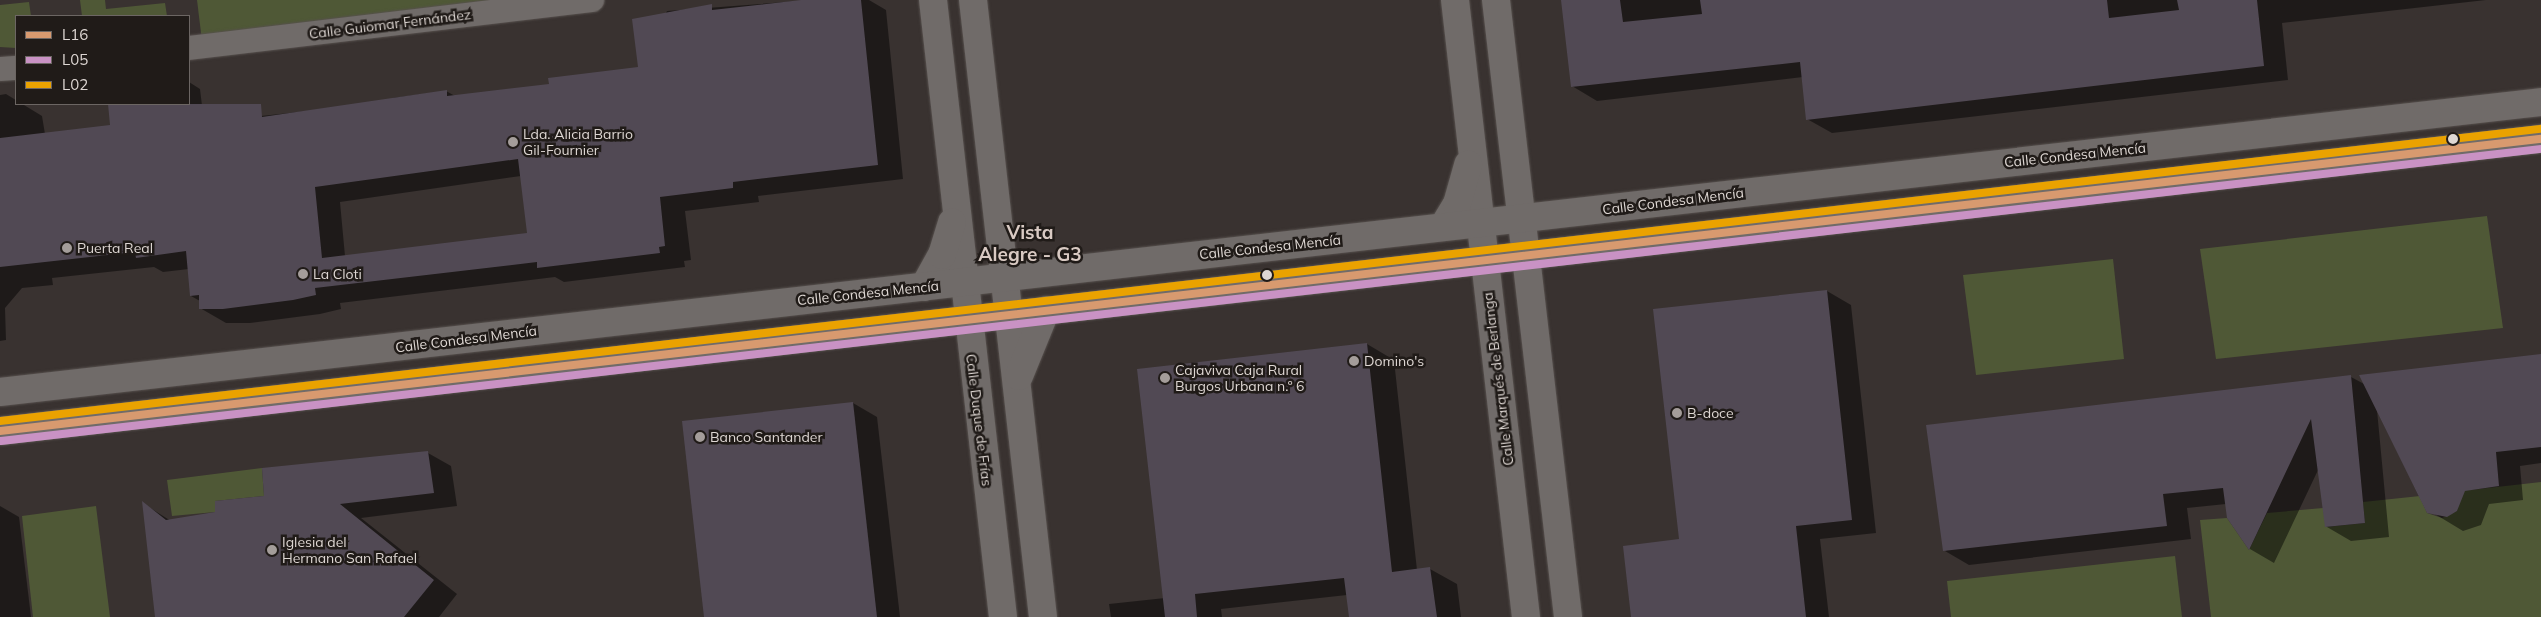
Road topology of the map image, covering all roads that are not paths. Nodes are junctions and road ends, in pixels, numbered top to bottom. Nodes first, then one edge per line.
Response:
1 (592, 0) edge
2 (933, 0) edge
3 (973, 0) edge
4 (1455, 0) edge
5 (1496, 0) edge
6 (190, 48) edge
7 (15, 68) edge
8 (0, 70) edge
9 (2541, 102) edge
10 (2541, 138) edge
11 (1472, 141) junction
12 (954, 194) junction
13 (1521, 218) junction
14 (1480, 223) junction
15 (1443, 227) junction
16 (1572, 250) junction
17 (1526, 255) junction
18 (1485, 260) junction
19 (1005, 277) junction
20 (963, 282) junction
21 (924, 287) junction
22 (1532, 309) junction
23 (1046, 310) junction
24 (1009, 315) junction
25 (967, 320) junction
26 (1017, 382) junction
27 (0, 392) edge
28 (0, 431) edge
29 (1003, 617) edge
30 (1043, 617) edge
31 (1526, 617) edge
32 (1568, 617) edge

1 - 6 street, Calle Guiomar Fernández
2 - 12 street, Calle Duque de Frías
3 - 19 street
4 - 11 street, Calle Marqués de Berlanga
5 - 13 street
7 - 8 street
9 - 13 street, Calle Condesa Mencía
10 - 16 street
11 - 14 street, Calle Marqués de Berlanga
11 - 15 street, Calle Marqués de Berlanga
12 - 20 street, Calle Duque de Frías
12 - 21 street, Calle Duque de Frías
13 - 14 street, Calle Condesa Mencía
13 - 17 street
14 - 15 street, Calle Condesa Mencía
14 - 18 street, Calle Marqués de Berlanga
15 - 19 street, Calle Condesa Mencía
16 - 17 street
16 - 22 street
17 - 18 street
17 - 22 street
18 - 23 street
18 - 31 street, Calle Marqués de Berlanga
19 - 20 street, Calle Condesa Mencía
19 - 24 street
20 - 21 street, Calle Condesa Mencía
20 - 25 street, Calle Duque de Frías
21 - 27 street, Calle Condesa Mencía
22 - 32 street
23 - 24 street
23 - 26 street
24 - 25 street
24 - 26 street
25 - 28 street
25 - 29 street, Calle Duque de Frías
26 - 30 street

